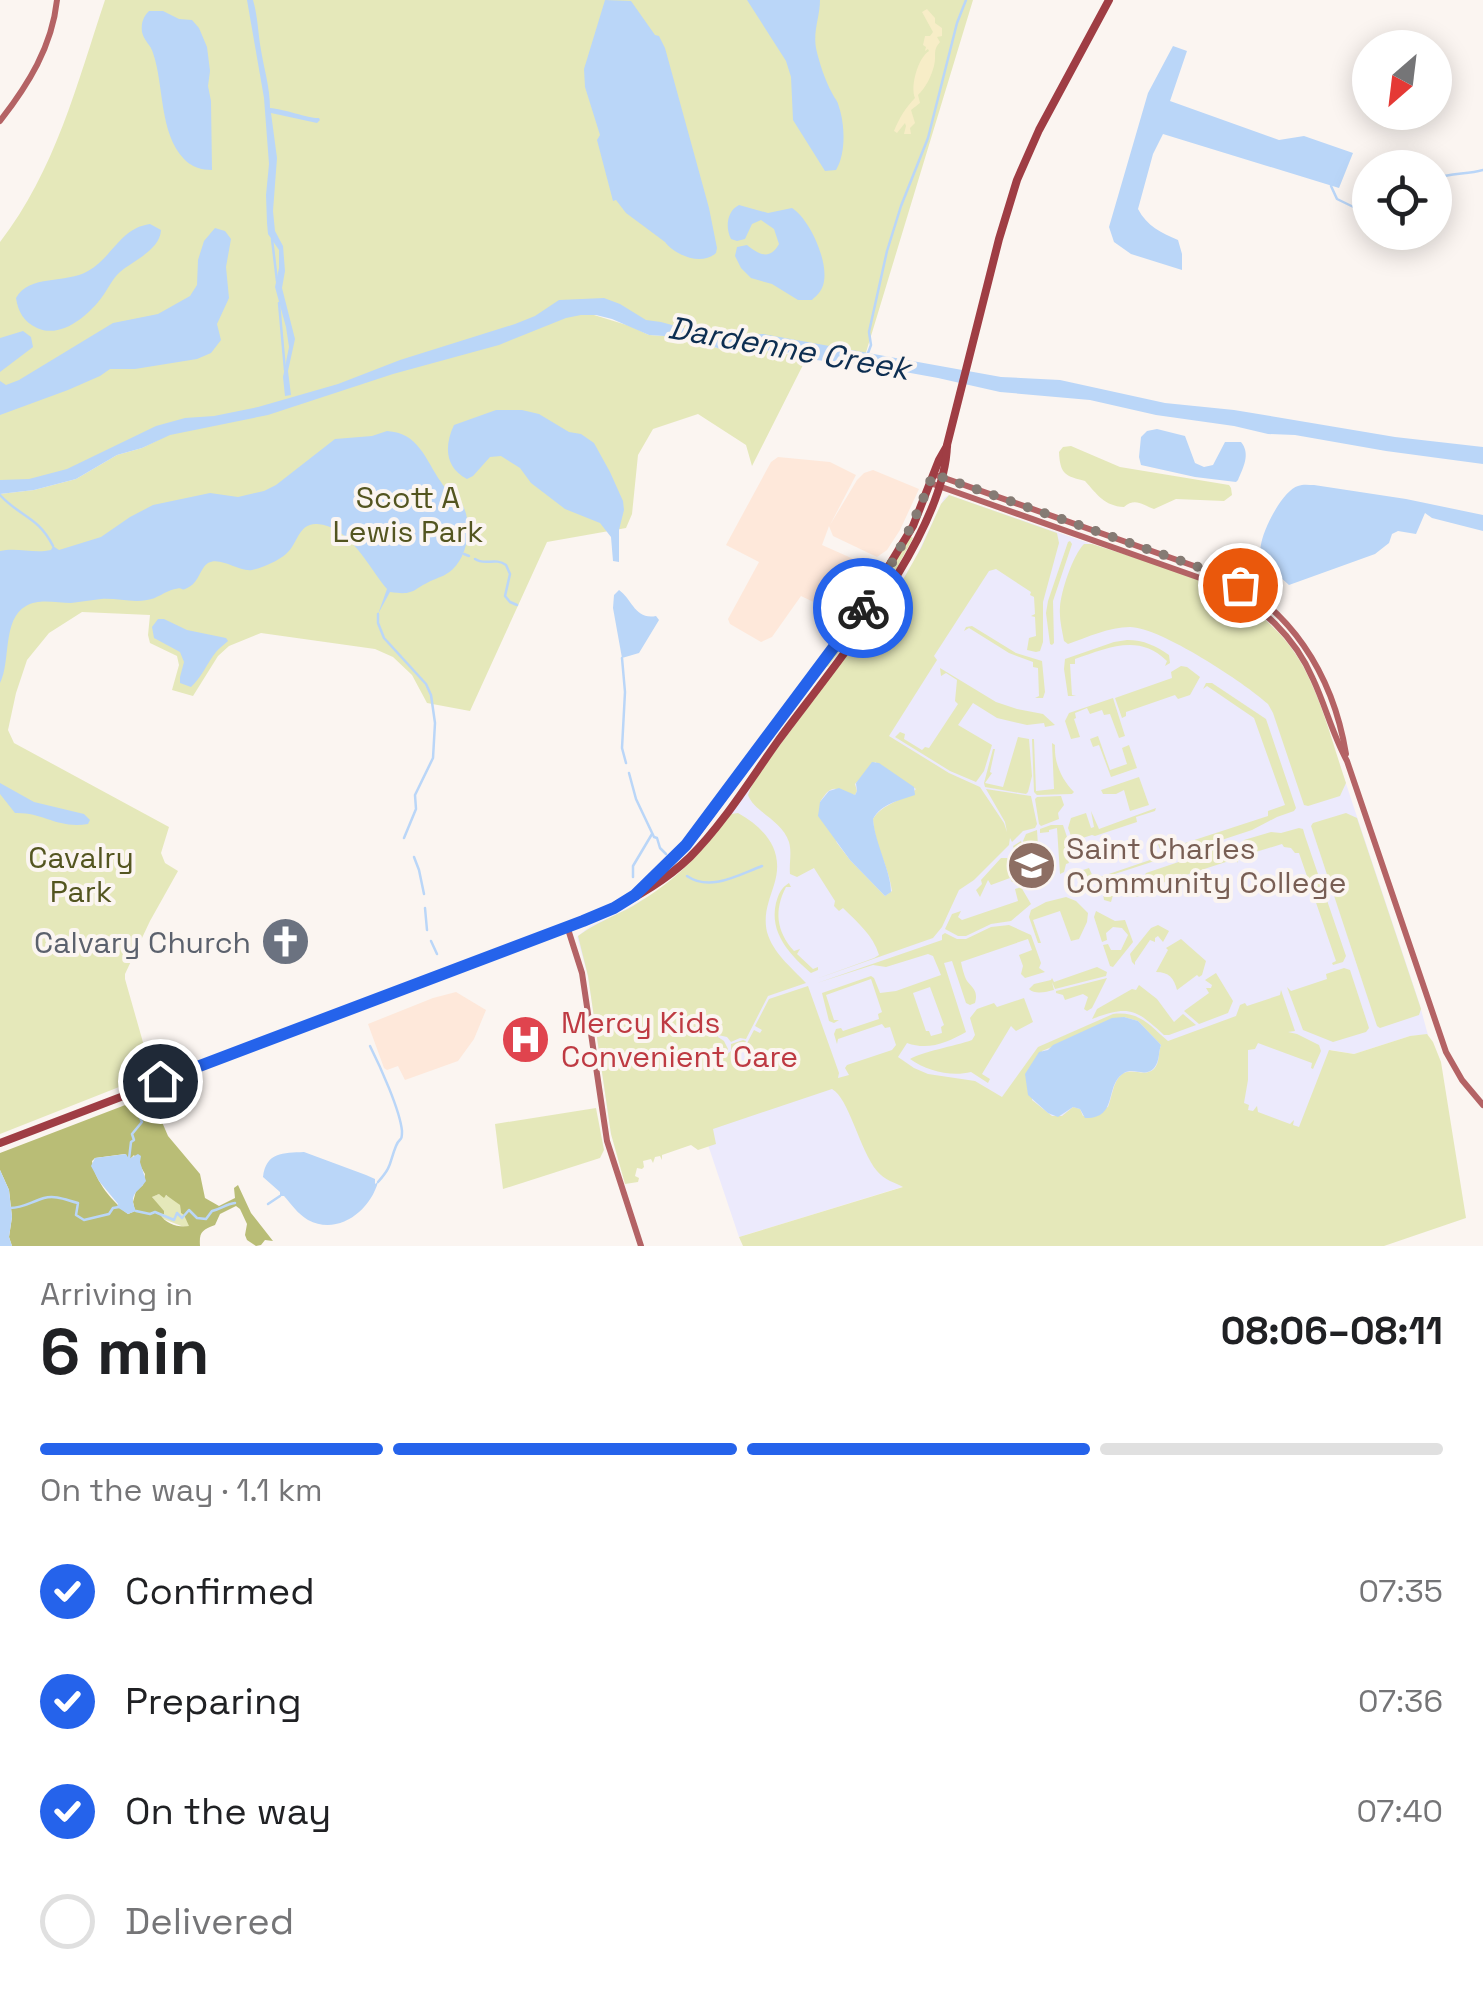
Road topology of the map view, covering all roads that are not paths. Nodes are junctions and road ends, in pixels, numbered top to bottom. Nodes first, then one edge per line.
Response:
1 (57, 0) edge
2 (1109, 0) edge
3 (0, 121) edge
4 (936, 480) junction
5 (567, 926) junction
6 (1483, 1106) edge
7 (0, 1143) edge
8 (642, 1246) edge

1 - 3 main road
2 - 4 main road
4 - 5 main road
4 - 6 main road
5 - 7 main road
5 - 8 main road

